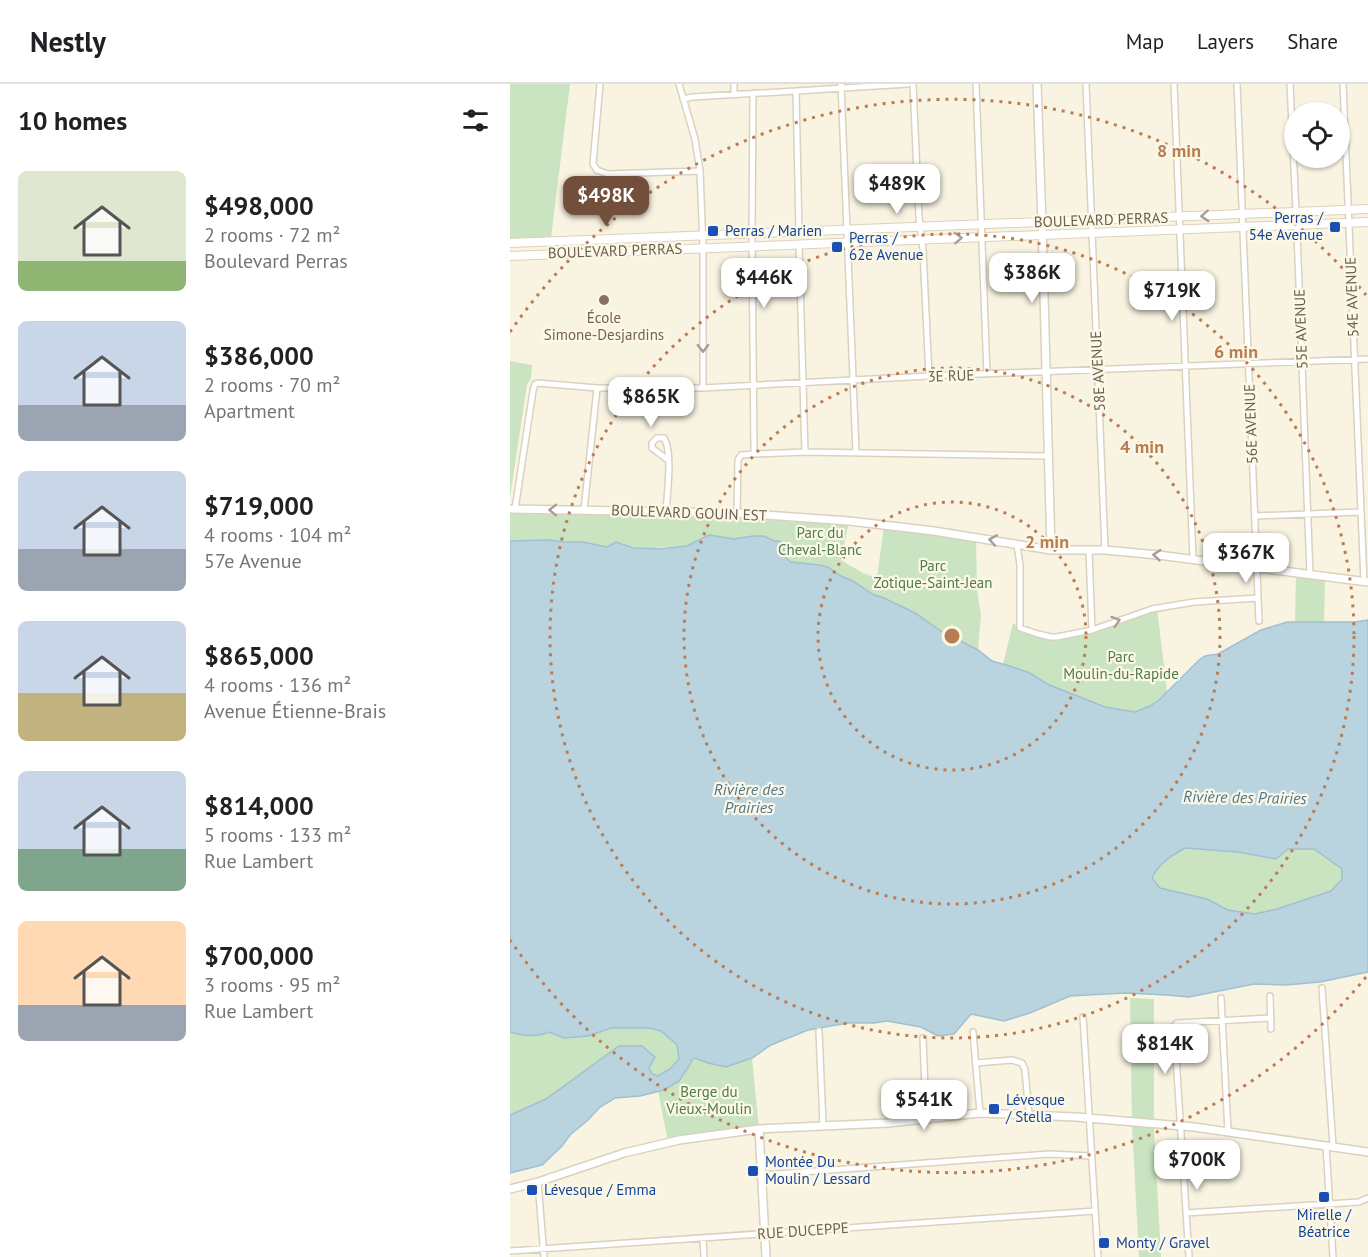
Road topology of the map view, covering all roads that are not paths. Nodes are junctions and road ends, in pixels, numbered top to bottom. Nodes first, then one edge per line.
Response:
1 (600, 84) edge
2 (679, 84) edge
3 (734, 84) edge
4 (786, 84) edge
5 (908, 84) edge
6 (914, 84) edge
7 (976, 84) edge
8 (1037, 84) edge
9 (1086, 84) edge
10 (1174, 84) edge
11 (1237, 84) edge
12 (1290, 84) edge
13 (1343, 84) edge
14 (841, 86) edge
15 (796, 91) junction
16 (787, 92) junction
17 (753, 93) junction
18 (734, 94) junction
19 (683, 99) junction
20 (700, 171) junction
21 (1368, 209) edge
22 (1349, 210) junction
23 (1295, 212) junction
24 (1242, 214) junction
25 (1179, 217) junction
26 (1092, 220) junction
27 (1042, 222) junction
28 (1349, 222) junction
29 (1368, 222) edge
30 (981, 225) junction
31 (1296, 225) junction
32 (920, 227) junction
33 (1243, 227) junction
34 (1180, 229) junction
35 (847, 230) junction
36 (799, 232) junction
37 (1092, 232) junction
38 (752, 234) junction
39 (1042, 235) junction
40 (702, 236) junction
41 (981, 237) junction
42 (921, 240) junction
43 (848, 242) junction
44 (510, 243) edge
45 (799, 244) junction
46 (752, 246) junction
47 (703, 248) junction
48 (510, 256) edge
49 (1368, 359) edge
50 (1354, 360) junction
51 (1302, 362) junction
52 (1249, 364) junction
53 (1185, 367) junction
54 (1098, 370) junction
55 (1046, 373) junction
56 (987, 374) junction
57 (929, 376) junction
58 (853, 380) junction
59 (802, 383) junction
60 (753, 385) junction
61 (597, 388) junction
62 (703, 388) junction
63 (805, 452) junction
64 (856, 452) junction
65 (754, 454) junction
66 (1048, 456) junction
67 (668, 460) dead end
68 (513, 509) edge
69 (584, 510) junction
70 (666, 512) junction
71 (1362, 512) junction
72 (737, 513) junction
73 (1308, 514) junction
74 (1255, 516) junction
75 (1017, 545) junction
76 (1051, 550) junction
77 (1089, 550) junction
78 (1105, 550) junction
79 (1193, 559) junction
80 (1257, 568) junction
81 (1310, 575) junction
82 (1366, 582) edge
83 (1258, 598) junction
84 (1259, 621) dead end
85 (1092, 630) junction
86 (1322, 988) dead end
87 (1270, 996) dead end
88 (1221, 998) dead end
89 (1083, 1017) dead end
90 (1270, 1018) junction
91 (1222, 1021) junction
92 (1271, 1029) dead end
93 (819, 1030) dead end
94 (974, 1032) dead end
95 (923, 1038) dead end
96 (976, 1063) junction
97 (980, 1113) junction
98 (1029, 1114) junction
99 (926, 1118) junction
100 (1090, 1119) junction
101 (823, 1125) junction
102 (1181, 1126) junction
103 (759, 1129) junction
104 (1228, 1131) junction
105 (1329, 1146) junction
106 (1368, 1152) edge
107 (1092, 1156) junction
108 (762, 1175) junction
109 (538, 1182) junction
110 (510, 1189) edge
111 (1368, 1198) edge
112 (1330, 1204) junction
113 (1095, 1211) junction
114 (1186, 1213) junction
115 (765, 1234) junction
116 (703, 1238) junction
117 (543, 1249) junction
118 (510, 1251) edge
119 (544, 1257) edge
120 (704, 1257) edge
121 (766, 1257) edge
122 (1098, 1257) edge
123 (1189, 1257) edge
124 (1333, 1257) edge

1 - 20 street
2 - 19 street
3 - 18 street
4 - 16 street
5 - 14 street
6 - 32 street
7 - 30 street
8 - 27 street
9 - 26 street, 58E AVENUE
10 - 25 street
11 - 24 street, 56E AVENUE
12 - 23 street, 55E AVENUE
13 - 22 street, 54E AVENUE
14 - 15 street
14 - 35 street
15 - 16 street
15 - 36 street
16 - 17 street
17 - 18 street
17 - 38 street
18 - 19 street
19 - 20 street
20 - 40 street
21 - 22 main road, BOULEVARD PERRAS
22 - 23 main road, BOULEVARD PERRAS
22 - 28 street, 54E AVENUE
23 - 24 main road, BOULEVARD PERRAS
23 - 31 street, 55E AVENUE
24 -> 25 main road, BOULEVARD PERRAS
24 - 33 street, 56E AVENUE
25 - 26 main road, BOULEVARD PERRAS
25 - 34 street
26 - 27 main road, BOULEVARD PERRAS
26 - 37 street, 58E AVENUE
27 - 30 main road, BOULEVARD PERRAS
27 - 39 street
28 - 29 main road, BOULEVARD PERRAS
28 - 31 main road, BOULEVARD PERRAS
28 - 50 street, 54E AVENUE
30 - 32 main road, BOULEVARD PERRAS
30 - 41 street
31 - 33 main road, BOULEVARD PERRAS
31 - 51 street, 55E AVENUE
32 - 35 main road, BOULEVARD PERRAS
32 - 42 street
33 - 34 main road, BOULEVARD PERRAS
33 - 52 street, 56E AVENUE
34 - 37 main road, BOULEVARD PERRAS
34 - 53 street
35 - 36 main road, BOULEVARD PERRAS
35 - 43 street
36 - 38 main road, BOULEVARD PERRAS
37 - 39 main road, BOULEVARD PERRAS
37 - 54 street, 58E AVENUE
38 - 40 main road, BOULEVARD PERRAS
38 - 46 street
39 - 41 main road, BOULEVARD PERRAS
39 - 55 street
40 - 44 main road, BOULEVARD PERRAS
40 - 47 street
42 -> 41 main road, BOULEVARD PERRAS
41 - 56 street
42 - 43 main road, BOULEVARD PERRAS
42 - 57 street
43 - 45 main road, BOULEVARD PERRAS
43 - 58 street
45 - 46 main road, BOULEVARD PERRAS
45 - 59 street
46 - 47 main road, BOULEVARD PERRAS
46 - 60 street
47 - 48 main road, BOULEVARD PERRAS
47 -> 62 street
49 - 50 street, 3E RUE
50 - 51 street, 3E RUE
50 - 71 street, 54E AVENUE
51 - 52 street, 3E RUE
51 - 73 street, 55E AVENUE
52 - 53 street, 3E RUE
52 - 74 street, 56E AVENUE
53 - 54 street, 3E RUE
53 - 79 street
54 - 55 street, 3E RUE
54 - 78 street, 58E AVENUE
55 - 56 street, 3E RUE
55 - 66 street
56 - 57 street, 3E RUE
57 - 58 street, 3E RUE
58 - 59 street, 3E RUE
58 - 64 street
59 - 60 street, 3E RUE
59 - 63 street
60 - 62 street, 3E RUE
60 - 65 street
61 - 62 street, 3E RUE
61 - 68 street, 3E RUE
61 - 69 street
63 - 64 street
63 - 65 street
64 - 66 street
65 - 72 street
66 - 76 street
67 - 70 street
69 -> 68 street, BOULEVARD GOUIN EST
69 - 70 street, BOULEVARD GOUIN EST
70 - 72 street, BOULEVARD GOUIN EST
71 - 73 street
71 - 82 street, 54E AVENUE
75 -> 72 street, BOULEVARD GOUIN EST
73 - 74 street
73 - 81 street, 55E AVENUE
74 - 80 street, 56E AVENUE
75 - 76 street, BOULEVARD GOUIN EST
75 - 85 street
76 - 77 street, BOULEVARD GOUIN EST
77 - 78 street, BOULEVARD GOUIN EST
77 - 85 street
79 -> 78 street, BOULEVARD GOUIN EST
79 - 80 street, BOULEVARD GOUIN EST
80 - 81 street, BOULEVARD GOUIN EST
80 - 83 street, 56E AVENUE
81 - 82 street, BOULEVARD GOUIN EST
83 - 84 street, 56E AVENUE
85 -> 83 street
86 - 105 street
87 - 90 street
88 - 91 street
89 - 100 street
90 - 91 street
90 - 92 street
91 - 102 street
91 - 104 street
93 - 101 street
94 - 96 street
95 - 99 street
96 - 97 street
96 - 98 street
97 - 98 street
97 - 99 street
98 - 100 street
99 - 101 street
100 - 102 street
100 - 107 street
101 - 103 street
102 - 104 street
102 - 114 street
103 - 108 street
103 - 109 street
104 - 105 street
105 - 106 street
105 - 112 street
107 - 108 street
107 - 113 street
108 - 115 street
109 - 110 street
109 - 117 street
111 - 112 street
112 - 114 street
112 - 124 street
113 - 115 street, RUE DUCEPPE
113 - 122 street
114 - 123 street
115 - 116 street, RUE DUCEPPE
115 - 121 street
116 - 117 street, RUE DUCEPPE
116 - 120 street
117 - 118 street, RUE DUCEPPE
117 - 119 street

